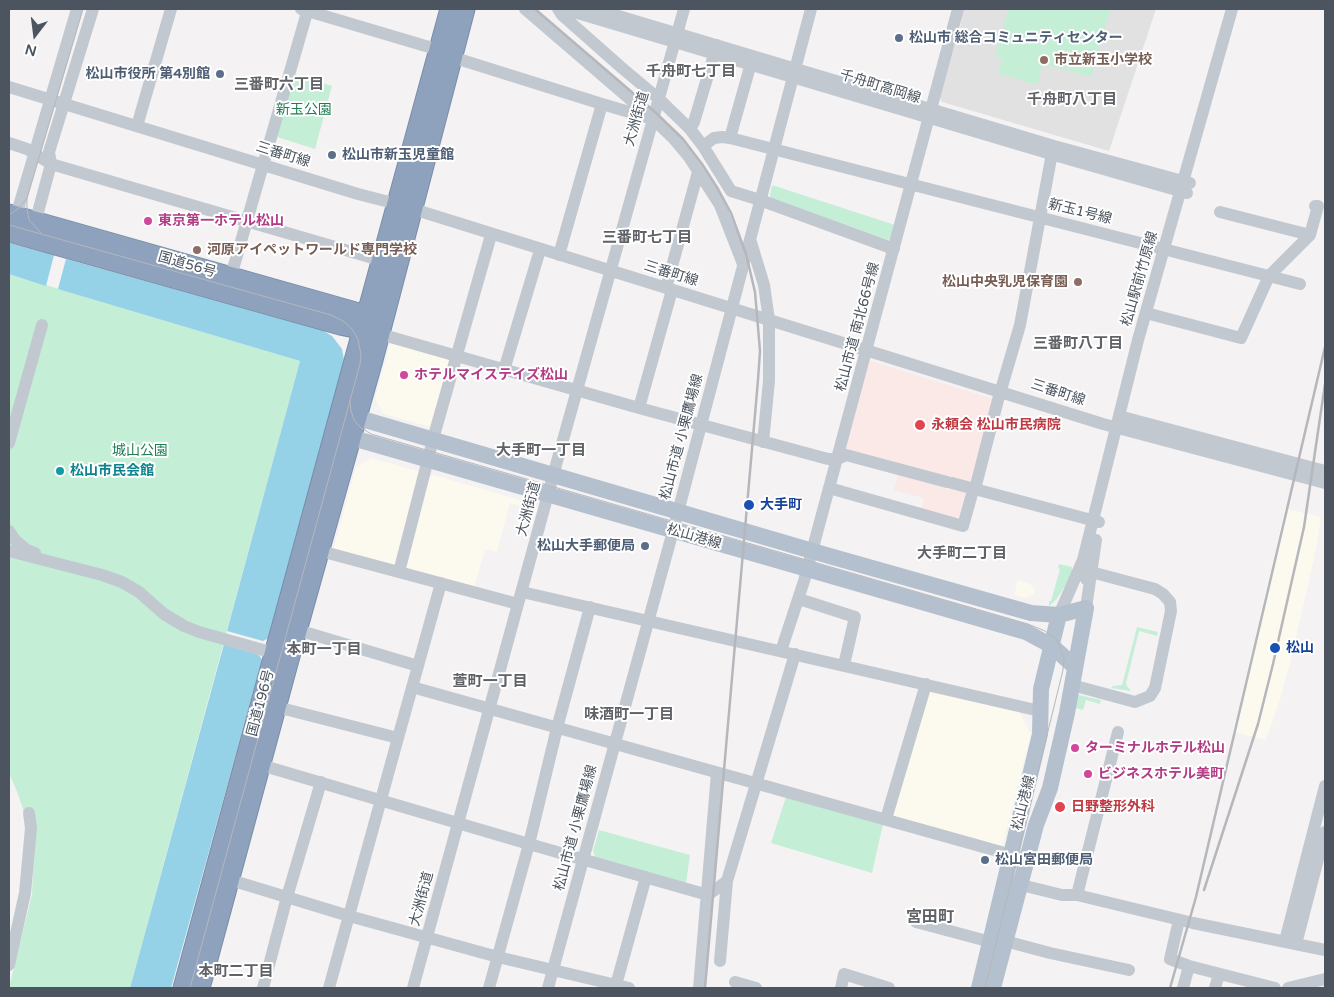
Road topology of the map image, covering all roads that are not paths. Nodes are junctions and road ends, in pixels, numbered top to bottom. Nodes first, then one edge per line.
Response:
1 (77, 9) edge
2 (93, 9) edge
3 (171, 9) edge
4 (306, 9) edge
5 (450, 9) edge
6 (465, 9) edge
7 (524, 9) edge
8 (558, 9) edge
9 (564, 9) edge
10 (595, 9) edge
11 (684, 9) edge
12 (810, 9) edge
13 (958, 9) edge
14 (1233, 10) edge
15 (634, 14) edge
16 (676, 38) junction
17 (715, 49) junction
18 (446, 53) junction
19 (752, 60) junction
20 (794, 72) junction
21 (9, 87) edge
22 (46, 99) junction
23 (658, 99) junction
24 (602, 104) junction
25 (68, 106) junction
26 (930, 112) junction
27 (653, 119) junction
28 (137, 126) junction
29 (690, 129) junction
30 (730, 138) junction
31 (9, 144) edge
32 (703, 146) junction
33 (774, 149) junction
34 (1052, 150) junction
35 (33, 154) junction
36 (50, 164) junction
37 (264, 165) junction
38 (698, 172) junction
39 (911, 184) junction
40 (1185, 187) junction
41 (760, 200) junction
42 (1316, 206) dead end
43 (404, 207) junction
44 (1220, 212) dead end
45 (1039, 217) junction
46 (247, 221) junction
47 (11, 224) edge
48 (33, 230) junction
49 (491, 234) junction
50 (1311, 234) junction
51 (750, 239) junction
52 (894, 249) junction
53 (540, 250) junction
54 (1167, 250) junction
55 (559, 255) junction
56 (382, 261) junction
57 (743, 264) junction
58 (610, 271) junction
59 (1268, 276) junction
60 (1300, 284) dead end
61 (229, 285) junction
62 (669, 289) junction
63 (732, 309) junction
64 (1149, 314) junction
65 (769, 320) junction
66 (42, 325) dead end
67 (340, 325) junction
68 (370, 326) junction
69 (867, 350) junction
70 (356, 355) junction
71 (456, 356) junction
72 (504, 370) junction
73 (577, 391) junction
74 (1001, 391) junction
75 (639, 408) junction
76 (348, 415) junction
77 (1122, 423) junction
78 (701, 425) junction
79 (343, 436) junction
80 (433, 440) junction
81 (763, 442) junction
82 (9, 443) edge
83 (838, 459) junction
84 (429, 460) junction
85 (1325, 471) edge
86 (554, 476) junction
87 (1325, 483) edge
88 (829, 488) junction
89 (975, 489) junction
90 (549, 494) junction
91 (678, 511) junction
92 (1096, 521) junction
93 (673, 530) junction
94 (9, 531) edge
95 (311, 549) junction
96 (812, 550) junction
97 (9, 551) edge
98 (50, 561) junction
99 (806, 569) junction
100 (399, 572) junction
101 (1091, 572) junction
102 (442, 583) junction
103 (520, 598) junction
104 (798, 599) junction
105 (590, 607) junction
106 (1086, 608) junction
107 (1059, 615) junction
108 (649, 621) junction
109 (290, 628) junction
110 (1052, 646) junction
111 (781, 651) junction
112 (275, 654) junction
113 (795, 654) junction
114 (844, 665) junction
115 (418, 666) junction
116 (1076, 667) junction
117 (926, 684) junction
118 (1072, 685) junction
119 (412, 687) junction
120 (269, 705) junction
121 (489, 709) junction
122 (1040, 711) junction
123 (1067, 713) junction
124 (557, 728) junction
125 (1118, 732) dead end
126 (398, 738) junction
127 (614, 744) junction
128 (253, 762) junction
129 (717, 773) junction
130 (321, 782) junction
131 (756, 784) junction
132 (1325, 786) edge
133 (381, 800) junction
134 (29, 812) dead end
135 (886, 820) junction
136 (458, 823) junction
137 (1325, 832) edge
138 (528, 844) junction
139 (1020, 857) junction
140 (583, 860) junction
141 (1320, 870) edge
142 (221, 877) junction
143 (646, 877) junction
144 (727, 881) junction
145 (1013, 883) junction
146 (708, 895) junction
147 (1078, 895) junction
148 (287, 896) junction
149 (349, 916) junction
150 (1180, 920) junction
151 (916, 922) dead end
152 (427, 936) junction
153 (998, 941) junction
154 (1290, 942) junction
155 (1325, 950) edge
156 (498, 957) junction
157 (720, 961) dead end
158 (9, 965) edge
159 (1188, 966) junction
160 (553, 970) junction
161 (1129, 970) dead end
162 (1219, 974) junction
163 (1325, 979) edge
164 (616, 985) junction
165 (740, 985) edge
166 (1258, 986) edge
167 (1293, 987) edge
168 (183, 988) edge
169 (200, 988) edge
170 (263, 988) edge
171 (329, 988) edge
172 (413, 988) edge
173 (489, 988) edge
174 (548, 988) edge
175 (629, 988) edge
176 (699, 988) edge
177 (756, 988) edge
178 (841, 988) edge
179 (889, 988) edge
180 (979, 988) edge
181 (993, 988) edge
182 (1183, 988) edge
183 (1215, 988) edge
184 (1275, 988) edge

1 - 22 street
2 - 25 street
3 - 28 street
4 - 18 street
4 - 37 street
5 - 18 highway
6 - 18 highway
7 - 27 street
8 - 23 street
9 - 16 street, 千舟町高岡線
10 - 15 street, 千舟町高岡線
11 - 16 street, 大洲街道
12 - 20 street, 松山市道 小栗鷹場線
13 - 26 street, 松山市道 南北66号線
14 - 40 street, 松山駅前竹原線
15 - 16 street, 千舟町高岡線
16 - 17 street, 千舟町高岡線
16 - 23 street, 大洲街道
17 - 19 street, 千舟町高岡線
17 - 29 street
18 - 24 street
18 - 43 highway
19 - 20 street, 千舟町高岡線
19 - 30 street
20 - 26 street, 千舟町高岡線
20 - 33 street, 松山市道 小栗鷹場線
21 - 22 street, 三番町線
22 - 25 street, 三番町線
22 - 35 street
23 - 27 street, 大洲街道
23 - 29 street
24 - 27 street
24 - 55 street
25 - 28 street, 三番町線
25 - 36 street
26 - 34 street, 千舟町高岡線
26 - 39 street, 松山市道 南北66号線
27 - 38 street
27 - 58 street, 大洲街道
28 - 37 street, 三番町線
29 - 32 street
30 - 32 street
30 - 33 street, 新玉1号線
31 - 35 street
32 - 41 street
33 - 39 street, 新玉1号線
33 - 41 street, 松山市道 小栗鷹場線
34 - 40 street, 千舟町高岡線
34 - 45 street
35 - 36 street
35 - 47 street
36 - 46 street
36 - 48 street
37 - 43 street, 三番町線
37 - 46 street
38 - 57 street
38 - 62 street
39 - 45 street, 新玉1号線
39 - 52 street, 松山市道 南北66号線
40 - 54 street, 松山駅前竹原線
41 - 51 street, 松山市道 小栗鷹場線
41 - 52 street
42 - 50 street
43 - 49 street, 三番町線
43 - 56 highway
43 - 68 highway
44 - 50 street
45 - 54 street, 新玉1号線
45 - 74 street
46 - 56 street
46 - 61 street
47 - 48 highway, 国道56号
48 - 61 highway, 国道56号
49 - 53 street, 三番町線
49 - 71 street
50 - 59 street
51 - 57 street, 松山市道 小栗鷹場線
51 - 65 street
52 - 69 street, 松山市道 南北66号線
53 - 55 street, 三番町線
53 - 72 street
54 - 59 street, 新玉1号線
54 - 64 street, 松山駅前竹原線
55 - 58 street, 三番町線
56 - 68 highway
57 - 63 street, 松山市道 小栗鷹場線
58 - 62 street, 三番町線
58 - 73 street, 大洲街道
59 - 60 street, 新玉1号線
59 - 64 street
61 - 67 highway, 国道56号
61 - 68 highway, 国道56号
62 - 63 street, 三番町線
62 - 75 street
63 - 65 street, 三番町線
63 - 78 street, 松山市道 小栗鷹場線
64 - 77 street, 松山駅前竹原線
65 - 69 street, 三番町線
65 - 81 street
66 - 82 street
67 - 68 highway, 国道56号
67 - 70 highway
68 - 70 highway, 国道196号
68 - 71 street
68 - 76 highway, 国道196号
69 - 74 street, 三番町線
69 - 83 street, 松山市道 南北66号線
70 - 76 highway, 国道196号
71 - 72 street
71 - 80 street
72 - 73 street
73 - 75 street
73 - 86 street, 大洲街道
74 - 77 street, 三番町線
74 - 89 street
75 - 78 street
76 - 79 highway, 国道196号
76 - 80 main road, 松山港線
77 - 85 street, 三番町線
77 - 87 street, 三番町線
77 - 92 street, 松山駅前竹原線
78 - 81 street
78 - 91 street, 松山市道 小栗鷹場線
79 - 84 main road, 松山港線
79 - 95 highway, 国道196号
80 - 84 street
80 - 86 main road, 松山港線
81 - 83 street
83 - 88 street, 松山市道 南北66号線
83 - 89 street
84 - 90 main road, 松山港線
84 - 100 street
86 - 90 street, 大洲街道
86 - 91 main road, 松山港線
88 - 89 street
88 - 96 street, 松山市道 南北66号線
89 - 92 street
90 - 93 main road, 松山港線
90 - 103 street, 大洲街道
91 - 93 street, 松山市道 小栗鷹場線
91 - 96 main road, 松山港線
92 - 101 street, 松山駅前竹原線
92 - 107 street, 松山駅前竹原線
93 - 99 main road, 松山港線
93 - 108 street, 松山市道 小栗鷹場線
94 - 98 street
95 - 100 street
95 - 109 highway, 国道196号
96 - 99 street, 松山市道 南北66号線
96 - 107 main road, 松山港線
97 - 98 street
98 - 112 street
99 - 104 street, 松山市道 南北66号線
99 - 110 main road, 松山港線
100 - 102 street
101 - 106 street, 松山駅前竹原線
101 - 107 street
101 - 118 street
102 - 103 street
102 - 115 street
103 - 105 street
103 - 121 street, 大洲街道
104 - 111 street, 松山市道 南北66号線
104 - 114 street
105 - 108 street
105 - 124 street
106 - 107 main road, 松山港線
106 - 116 main road, 松山港線
107 - 110 main road, 松山港線
108 - 111 street
108 - 127 street, 松山市道 小栗鷹場線
109 - 112 highway, 国道196号
109 - 115 street
110 - 116 main road, 松山港線
110 - 118 main road
110 - 122 main road, 松山港線
111 - 113 street
112 - 120 highway, 国道196号
113 - 114 street
113 - 131 street
114 - 117 street
115 - 119 street
116 - 118 main road, 松山港線
117 - 122 street
117 - 135 street
118 - 123 main road, 松山港線
119 - 121 street
119 - 126 street
120 - 126 street
120 - 128 highway, 国道196号
121 - 124 street
121 - 136 street, 大洲街道
122 - 123 main road
122 - 139 main road, 松山港線
123 - 139 main road, 松山港線
124 - 127 street
124 - 138 street
125 - 147 street
126 - 133 street
127 - 129 street
127 - 140 street, 松山市道 小栗鷹場線
128 - 130 street
128 - 142 highway, 国道196号
129 - 131 street
129 - 146 street
130 - 133 street
130 - 148 street
131 - 135 street
131 - 144 street
132 - 154 street
133 - 136 street
133 - 149 street
134 - 158 street
135 - 139 street
136 - 138 street
136 - 152 street, 大洲街道
137 - 141 street
138 - 140 street
138 - 156 street
139 - 145 main road, 松山港線
140 - 143 street
140 - 160 street, 松山市道 小栗鷹場線
141 - 154 street
142 - 148 street
142 - 168 highway, 国道196号
142 - 169 highway, 国道196号
143 - 146 street
143 - 164 street
144 - 146 street
144 - 157 street
145 - 147 street
145 - 153 main road, 松山港線
146 - 176 street
147 - 150 street
148 - 149 street
148 - 170 street
149 - 152 street
149 - 171 street
150 - 154 street
150 - 159 street
151 - 153 street
152 - 156 street
152 - 172 street, 大洲街道
153 - 161 street
153 - 180 main road, 松山港線
153 - 181 main road, 松山港線
154 - 155 street
156 - 160 street
156 - 173 street
159 - 162 street
159 - 182 street
160 - 164 street
160 - 174 street, 松山市道 小栗鷹場線
162 - 166 street
162 - 183 street
163 - 167 street
164 - 175 street
165 - 177 street
166 - 184 street
178 - 179 street

